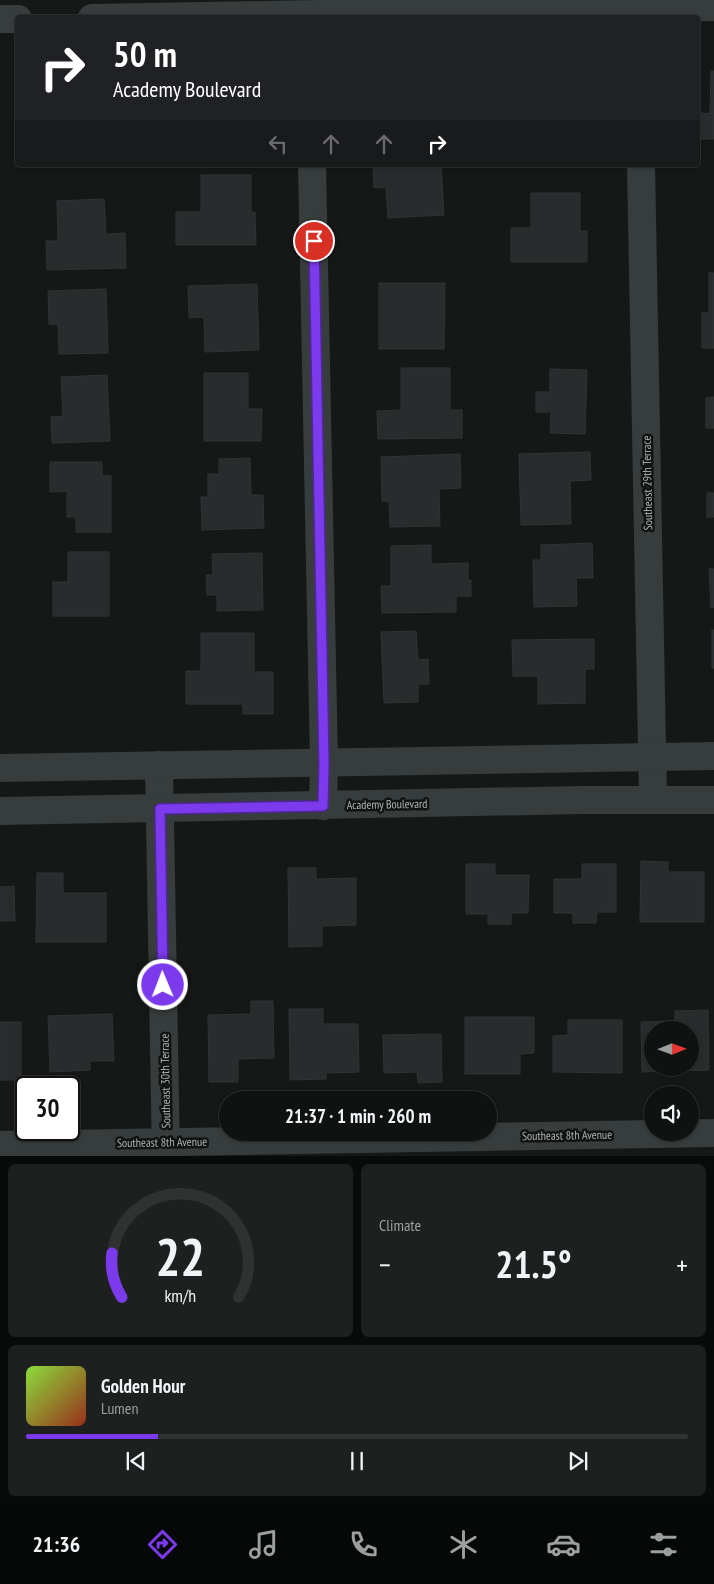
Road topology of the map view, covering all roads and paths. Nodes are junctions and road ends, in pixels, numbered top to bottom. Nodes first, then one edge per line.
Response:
1 (714, 7) edge
2 (638, 13) edge
3 (419, 15) edge
4 (0, 19) edge
5 (15, 19) edge
6 (312, 167) edge
7 (641, 167) edge
8 (714, 756) edge
9 (652, 757) junction
10 (324, 763) junction
11 (159, 765) junction
12 (0, 768) edge
13 (654, 800) junction
14 (714, 800) edge
15 (323, 806) junction
16 (160, 809) junction
17 (0, 811) edge
18 (714, 1133) edge
19 (0, 1145) edge
20 (166, 1149) edge

1 - 2 street
2 - 3 street
4 - 5 street
6 - 10 street
7 - 9 street, Southeast 29th Terrace
8 - 9 street
9 - 10 street
9 - 13 street, Southeast 29th Terrace
10 - 11 street
10 - 15 street
11 - 12 street
11 - 16 street, Southeast 30th Terrace
13 - 14 street, Academy Boulevard
13 - 15 street, Academy Boulevard
15 - 16 street, Academy Boulevard
16 - 17 street, Academy Boulevard
16 - 20 street, Southeast 30th Terrace
18 - 20 street, Southeast 8th Avenue
19 - 20 street, Southeast 8th Avenue

